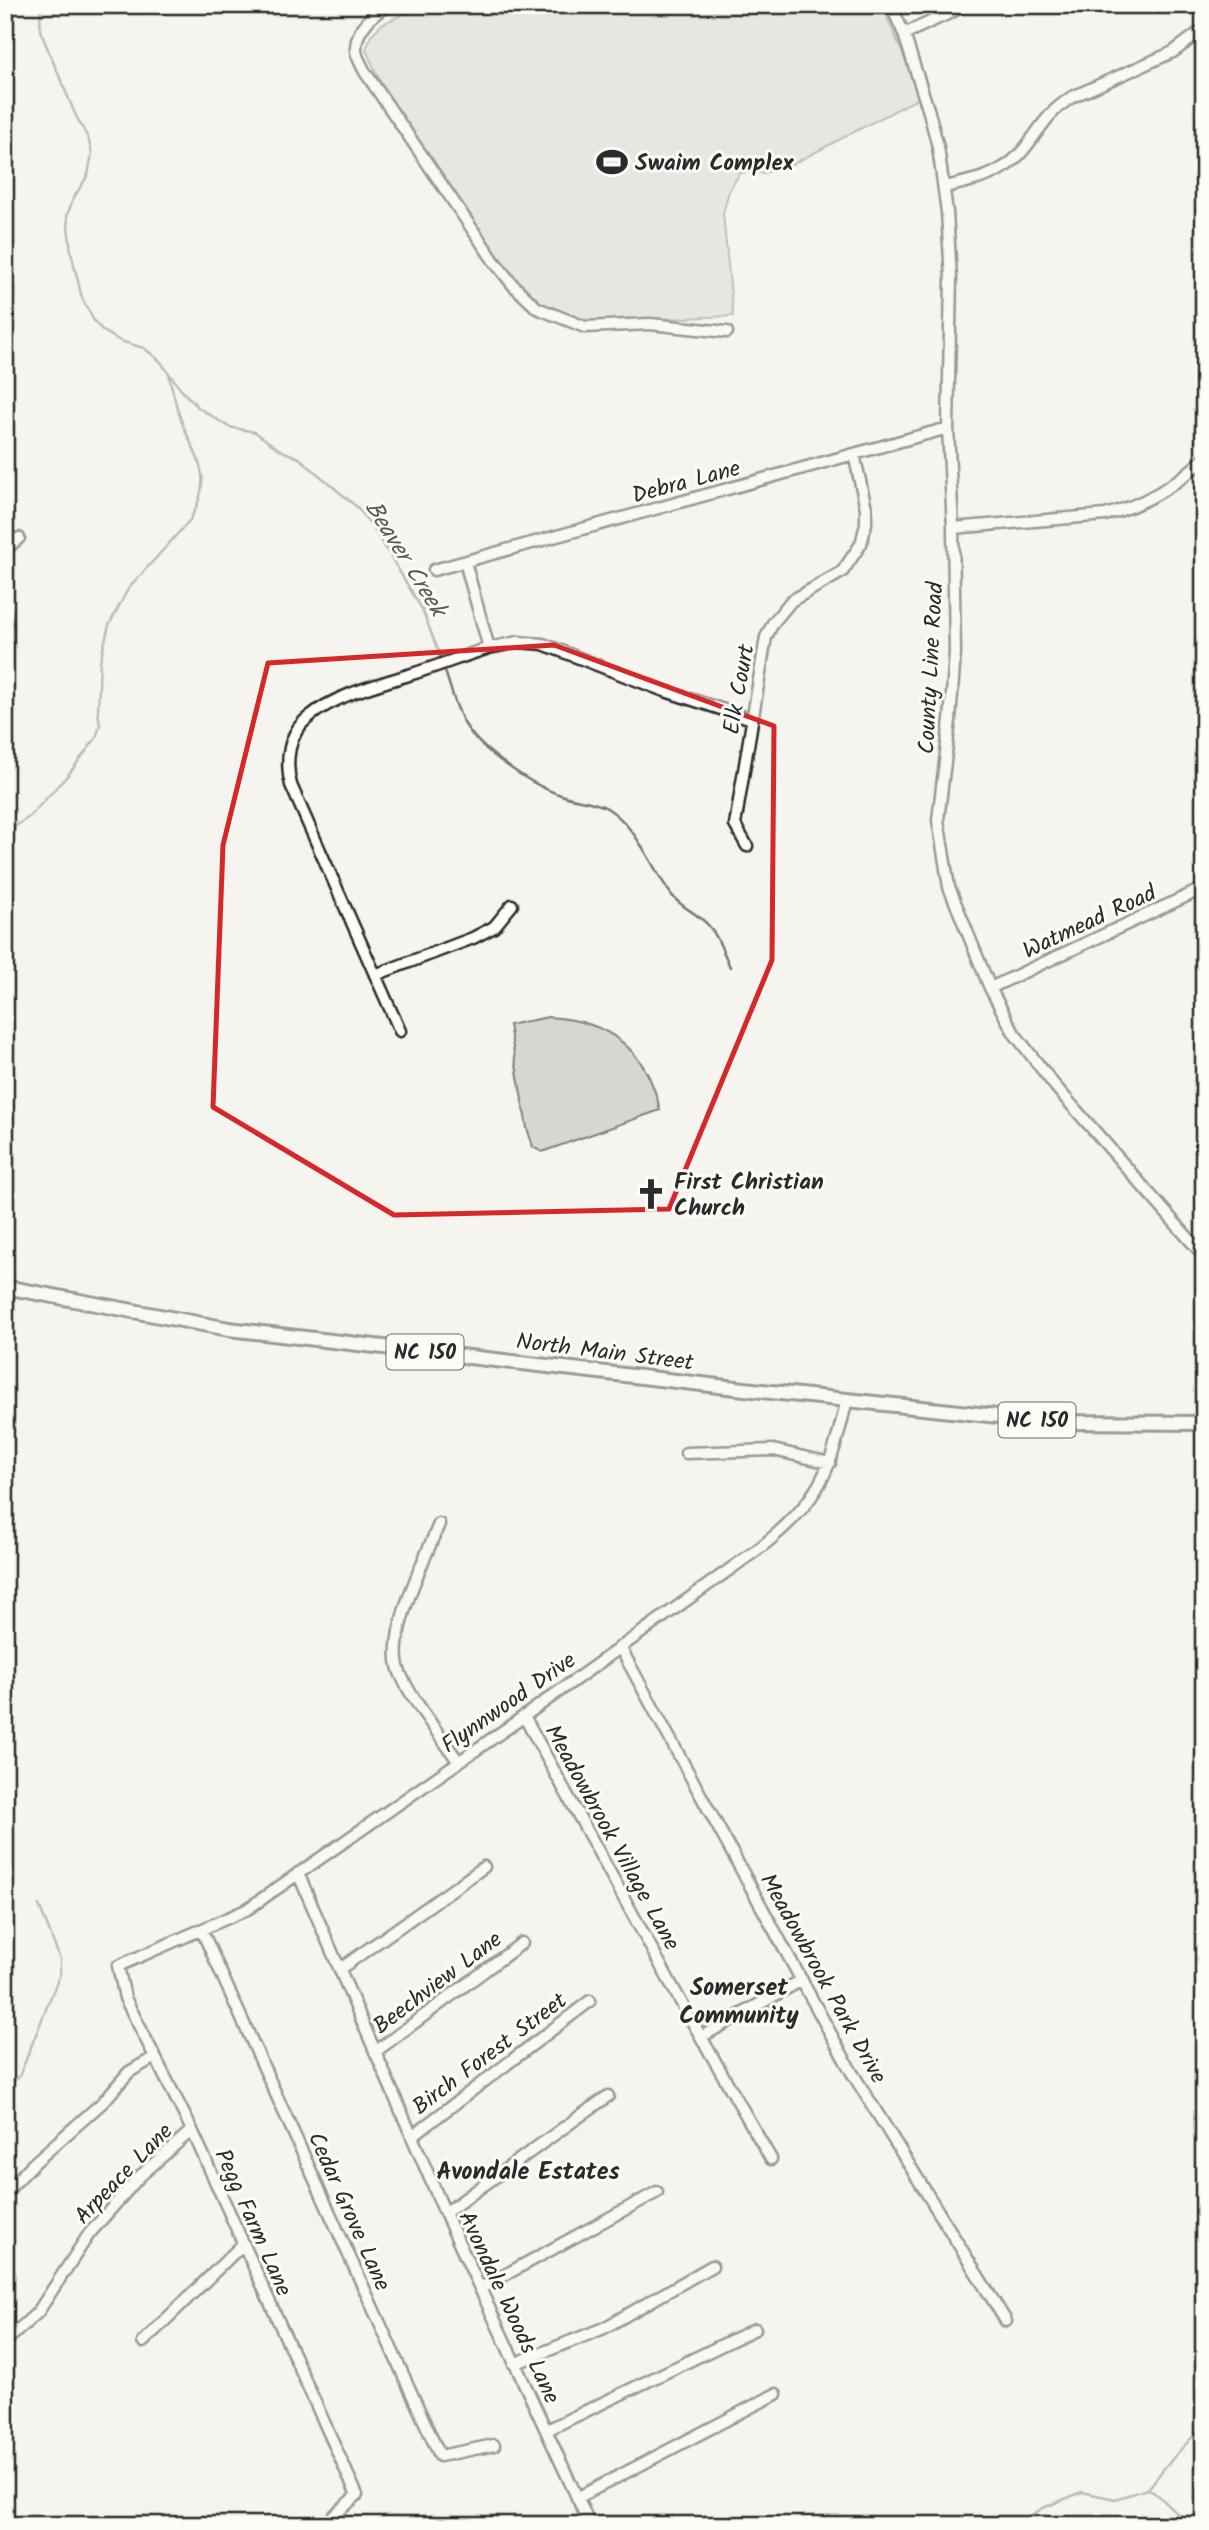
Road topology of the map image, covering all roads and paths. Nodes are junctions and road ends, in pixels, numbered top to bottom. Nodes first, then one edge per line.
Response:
1 (390, 5) edge
2 (891, 5) edge
3 (958, 5) edge
4 (1204, 29) edge
5 (904, 34) junction
6 (944, 187) junction
7 (727, 332) dead end
8 (948, 428) junction
9 (854, 454) junction
10 (1204, 459) edge
11 (953, 528) junction
12 (19, 538) dead end
13 (5, 550) edge
14 (465, 562) junction
15 (434, 570) dead end
16 (5, 610) edge
17 (489, 648) junction
18 (5, 665) edge
19 (752, 719) junction
20 (747, 846) dead end
21 (1204, 888) edge
22 (512, 905) dead end
23 (375, 975) junction
24 (990, 988) junction
25 (401, 1031) dead end
26 (1204, 1256) edge
27 (5, 1287) edge
28 (847, 1399) junction
29 (1204, 1423) edge
30 (686, 1453) dead end
31 (830, 1463) junction
32 (439, 1524) dead end
33 (620, 1647) junction
34 (524, 1716) junction
35 (458, 1761) junction
36 (484, 1867) dead end
37 (298, 1873) junction
38 (202, 1931) junction
39 (522, 1943) dead end
40 (118, 1966) joint
41 (340, 1969) junction
42 (802, 1980) junction
43 (590, 2001) dead end
44 (701, 2037) junction
45 (375, 2052) junction
46 (155, 2057) junction
47 (608, 2096) dead end
48 (192, 2130) junction
49 (412, 2136) junction
50 (771, 2159) dead end
51 (657, 2192) dead end
52 (5, 2193) edge
53 (445, 2213) junction
54 (243, 2244) junction
55 (712, 2266) dead end
56 (481, 2288) junction
57 (1006, 2321) dead end
58 (755, 2329) dead end
59 (5, 2342) edge
60 (143, 2342) dead end
61 (514, 2364) junction
62 (776, 2394) dead end
63 (547, 2430) junction
64 (494, 2445) dead end
65 (577, 2498) junction
66 (328, 2520) dead end
67 (590, 2525) edge

1 - 7 street
2 - 5 street, County Line Road
3 - 5 street
4 - 6 street
5 - 6 street, County Line Road
6 - 8 street, County Line Road
8 - 9 street, Debra Lane
8 - 11 street, County Line Road
9 - 14 street, Debra Lane
9 - 19 street, Elk Court
10 - 11 street
11 - 24 street, County Line Road
12 - 13 street
14 - 15 street, Debra Lane
14 - 17 street
16 - 18 street
17 - 19 street
17 - 23 street
19 - 20 street, Elk Court
21 - 24 street, Watmead Road
22 - 23 street
23 - 25 street
24 - 26 street, County Line Road
27 - 28 main road, North Main Street / NC 150
28 - 29 main road, North Main Street / NC 150
28 - 31 street, Flynnwood Drive
30 - 31 street
31 - 33 street, Flynnwood Drive
32 - 35 street
33 - 34 street, Flynnwood Drive
33 - 42 street, Meadowbrook Park Drive
34 - 35 street, Flynnwood Drive
34 - 44 street, Meadowbrook Village Lane
35 - 37 street, Flynnwood Drive
36 - 41 street
37 - 38 street, Flynnwood Drive
37 - 41 street, Avondale Woods Lane
38 - 40 street, Flynnwood Drive
38 - 64 street, Cedar Grove Lane
39 - 45 street, Beechview Lane
40 - 46 street, Pegg Farm Lane
41 - 45 street, Avondale Woods Lane
42 - 44 street
42 - 57 street, Meadowbrook Park Drive
43 - 49 street, Birch Forest Street
44 - 50 street, Meadowbrook Village Lane
45 - 49 street, Avondale Woods Lane
46 - 48 street, Pegg Farm Lane
46 - 52 street
47 - 53 street
48 - 54 street, Pegg Farm Lane
48 - 59 street, Arpeace Lane
49 - 53 street, Avondale Woods Lane
51 - 56 street
53 - 56 street, Avondale Woods Lane
54 - 60 street
54 - 66 street, Pegg Farm Lane
55 - 61 street
56 - 61 street, Avondale Woods Lane
58 - 63 street
61 - 63 street, Avondale Woods Lane
62 - 65 street
63 - 65 street, Avondale Woods Lane
65 - 67 street, Avondale Woods Lane

